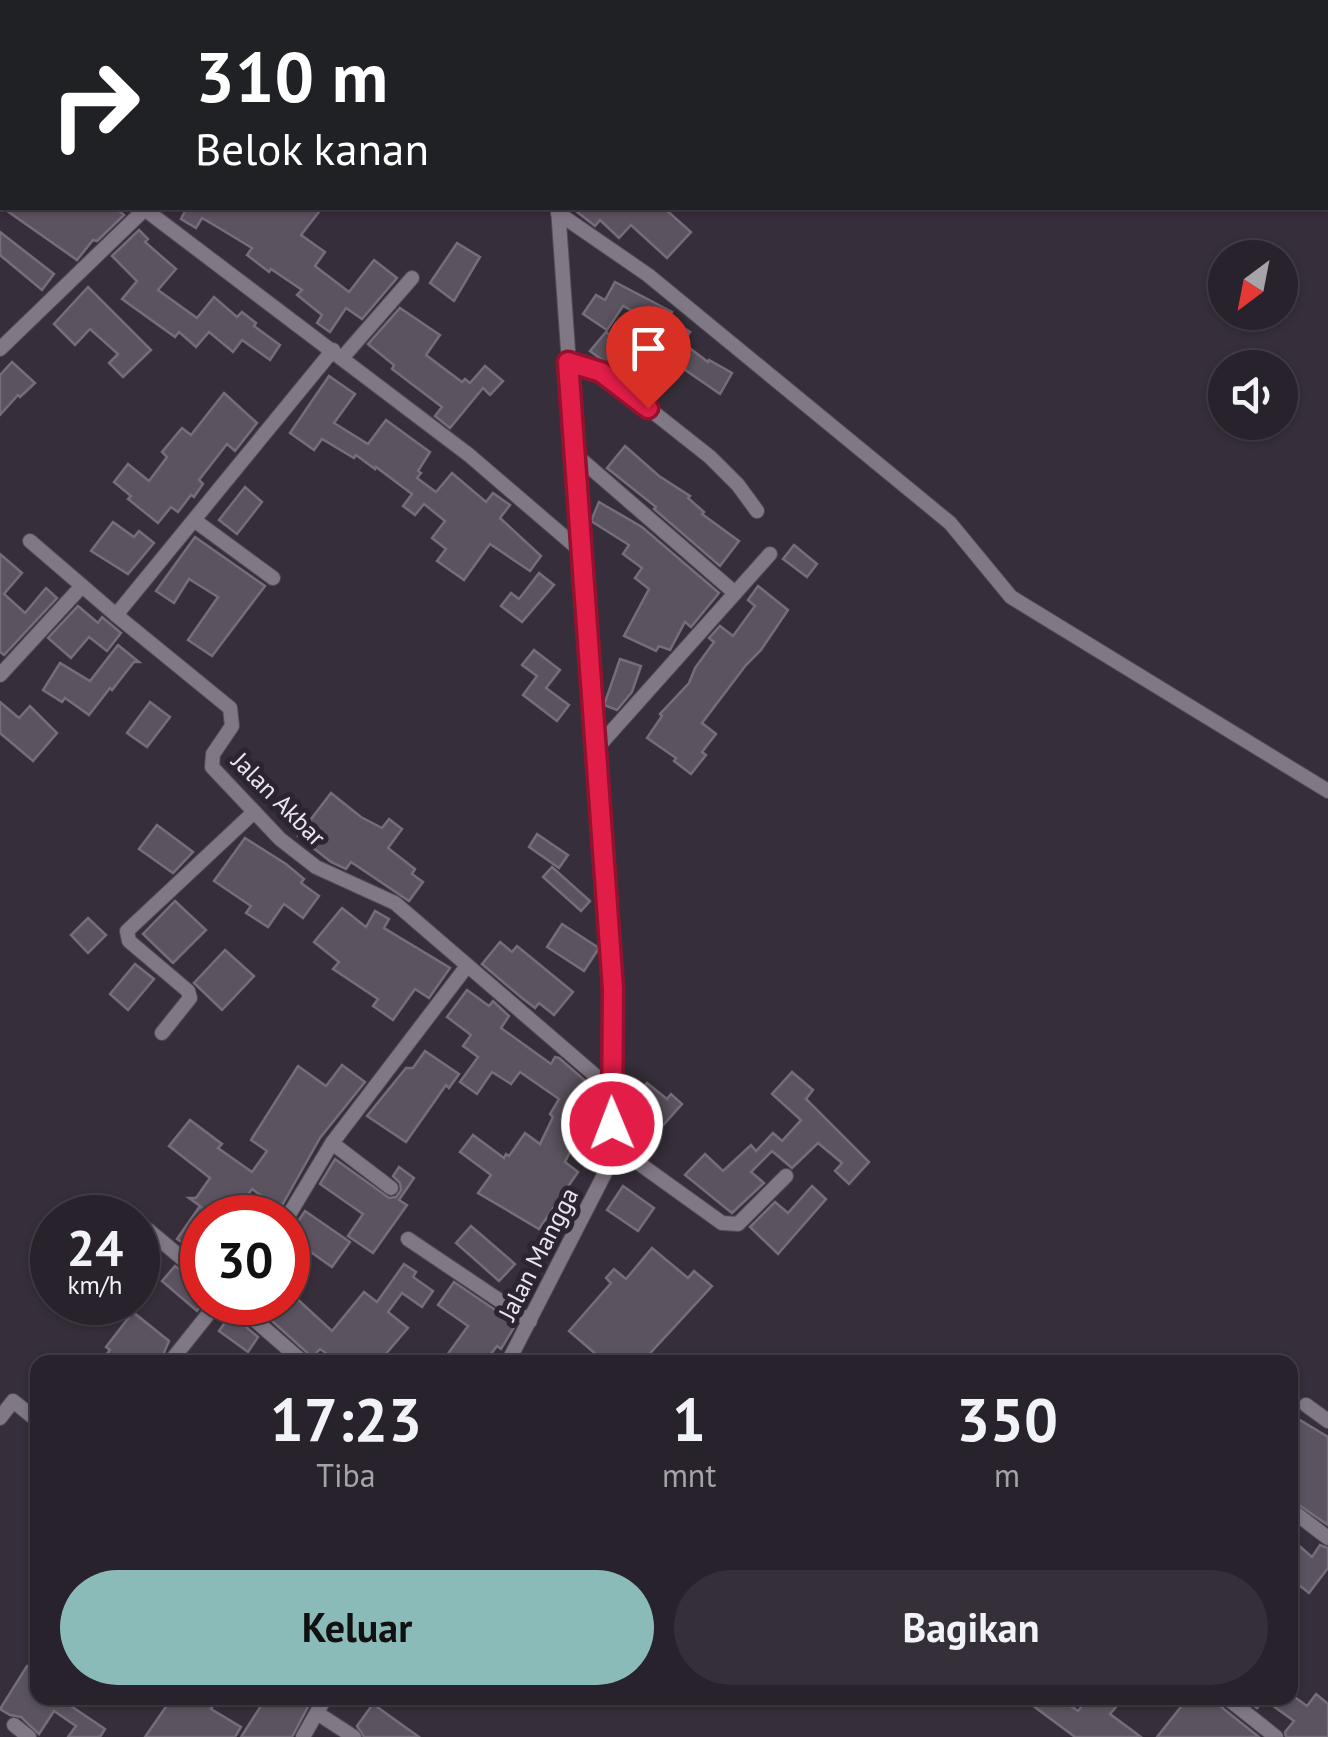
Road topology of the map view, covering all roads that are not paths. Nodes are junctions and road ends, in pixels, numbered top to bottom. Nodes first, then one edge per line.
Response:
1 (143, 210) edge
2 (148, 210) edge
3 (558, 210) edge
4 (412, 278) dead end
5 (0, 350) edge
6 (338, 354) junction
7 (568, 362) junction
8 (577, 456) junction
9 (758, 510) dead end
10 (194, 520) junction
11 (30, 541) dead end
12 (582, 552) junction
13 (770, 554) dead end
14 (273, 578) dead end
15 (82, 586) junction
16 (735, 593) junction
17 (116, 615) junction
18 (0, 674) edge
19 (596, 749) junction
20 (1328, 791) edge
21 (254, 812) junction
22 (467, 966) junction
23 (162, 1033) dead end
24 (611, 1089) junction
25 (332, 1143) junction
26 (612, 1144) junction
27 (786, 1176) dead end
28 (392, 1188) dead end
29 (301, 1195) edge
30 (408, 1239) dead end
31 (160, 1240) edge
32 (180, 1257) edge
33 (530, 1321) junction
34 (200, 1325) edge
35 (261, 1325) edge
36 (176, 1355) edge
37 (296, 1355) edge
38 (512, 1355) edge
39 (1306, 1404) dead end
40 (30, 1414) edge
41 (0, 1418) edge
42 (1328, 1422) edge
43 (1298, 1515) edge
44 (1328, 1538) edge
45 (321, 1705) edge
46 (1236, 1705) edge
47 (316, 1713) junction
48 (14, 1725) dead end
49 (30, 1737) edge
50 (303, 1737) edge
51 (354, 1737) edge
52 (1276, 1737) edge

1 - 5 street
2 - 6 street
3 - 7 street, Jalan Mangga
3 - 20 street
4 - 6 street
6 - 10 street
6 - 12 street
7 - 8 street, Jalan Mangga
7 - 9 street
8 - 12 street, Jalan Mangga
8 - 16 street
10 - 14 street
10 - 17 street
11 - 15 street
12 - 19 street, Jalan Mangga
13 - 16 street
15 - 17 street
15 - 18 street
16 - 19 street
17 - 21 street, Jalan Akbar
19 - 24 street, Jalan Mangga
21 - 22 street, Jalan Akbar
21 - 23 street
22 - 24 street, Jalan Akbar
22 - 25 street
24 - 26 street, Jalan Mangga
25 - 28 street
25 - 29 street
26 - 27 street
26 - 33 street, Jalan Mangga
30 - 33 street
31 - 32 street
33 - 38 street, Jalan Mangga
34 - 36 street
35 - 37 street
39 - 42 street
40 - 41 street
43 - 44 street
45 - 47 street
46 - 52 street
47 - 50 street
47 - 51 street
48 - 49 street

